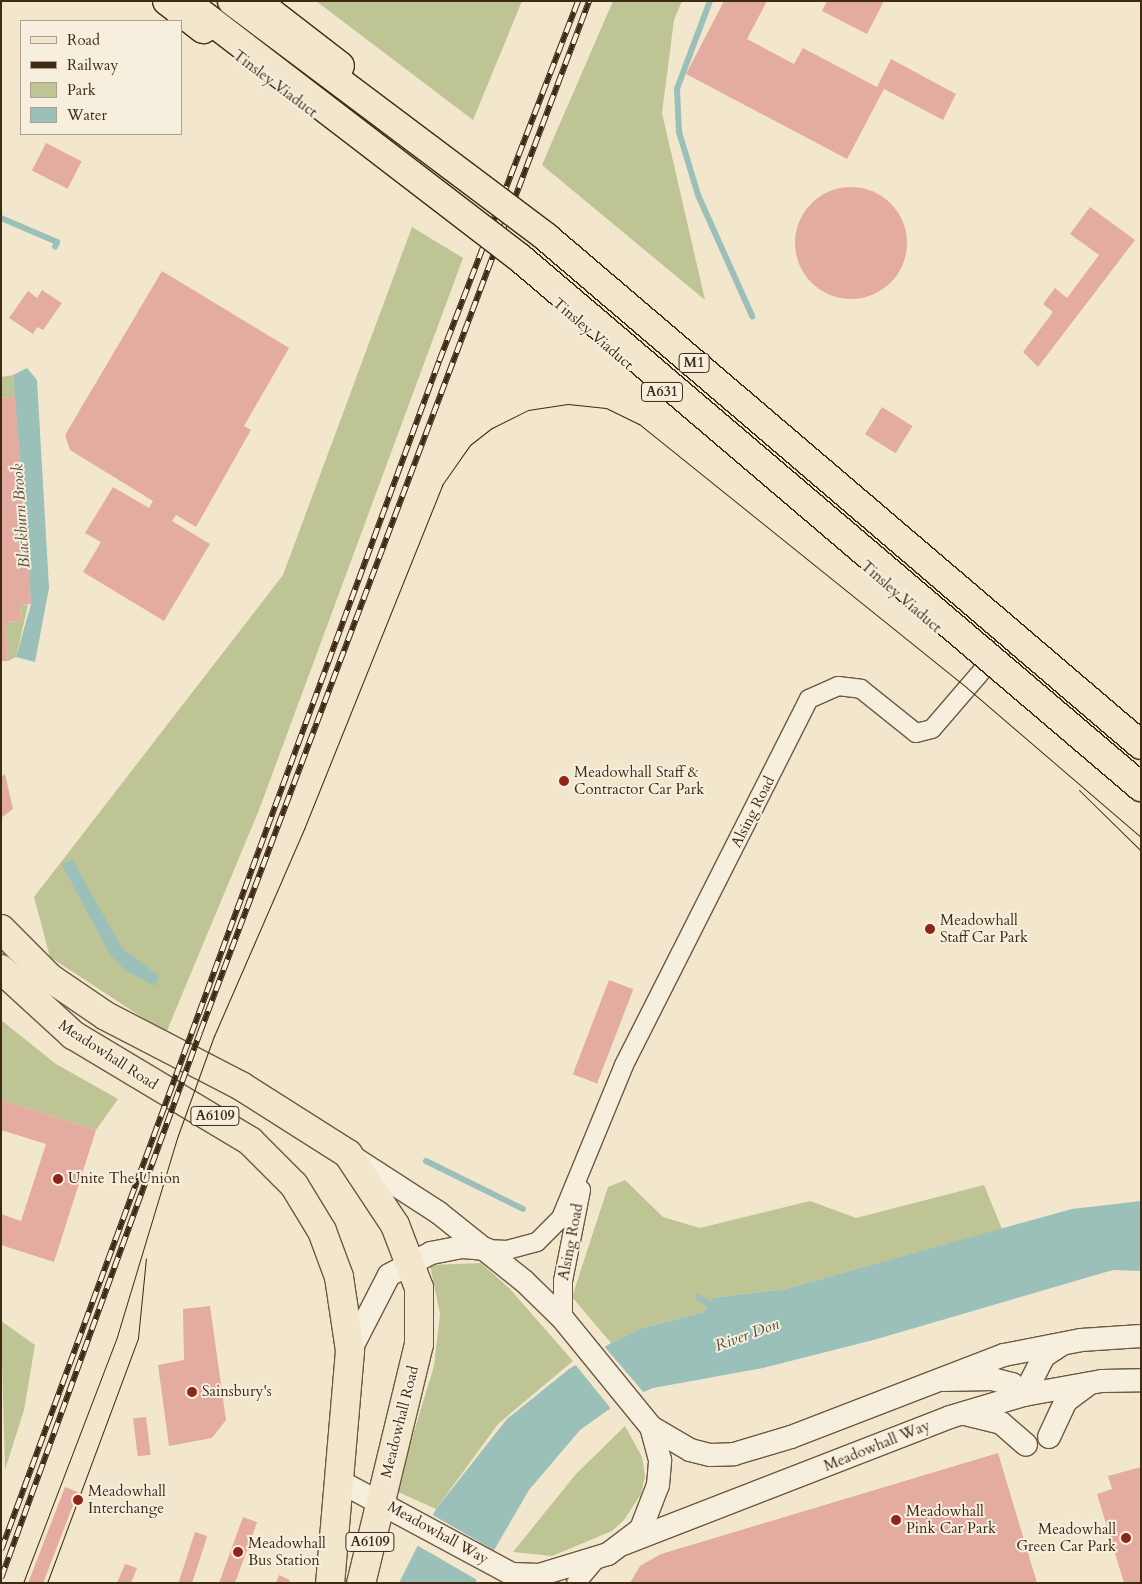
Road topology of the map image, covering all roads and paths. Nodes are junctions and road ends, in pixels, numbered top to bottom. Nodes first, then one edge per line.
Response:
1 (167, 1) edge
2 (185, 1) edge
3 (232, 1) edge
4 (256, 1) edge
5 (1012, 636) dead end
6 (1141, 730) edge
7 (1141, 745) edge
8 (1141, 787) edge
9 (1141, 802) edge
10 (1, 929) edge
11 (1, 969) edge
12 (1, 998) edge
13 (54, 1020) junction
14 (348, 1154) junction
15 (585, 1165) junction
16 (486, 1249) junction
17 (411, 1260) junction
18 (563, 1319) junction
19 (1141, 1336) edge
20 (1064, 1343) junction
21 (350, 1351) junction
22 (932, 1380) junction
23 (1141, 1380) edge
24 (1090, 1383) junction
25 (1024, 1395) junction
26 (962, 1413) junction
27 (651, 1427) junction
28 (1049, 1437) dead end
29 (1026, 1445) dead end
30 (339, 1480) junction
31 (380, 1502) junction
32 (623, 1544) junction
33 (596, 1559) junction
34 (516, 1578) edge
35 (330, 1583) edge
36 (361, 1583) edge
37 (576, 1583) edge

1 - 9 main road, Tinsley Viaduct / A631, bridge
2 - 8 main road, Tinsley Viaduct / M1, bridge
3 - 7 main road, M1, bridge
4 - 6 main road, bridge
5 - 15 street, Alsing Road
10 - 14 main road, Meadowhall Road / A6109
11 - 13 main road, Meadowhall Road / A6109
12 - 13 main road
13 - 21 main road, Meadowhall Road / A6109
14 - 16 street, Meadowhall Road
14 - 17 main road, Meadowhall Road / A6109
15 - 16 street, Alsing Road
15 - 18 street, Alsing Road
16 - 17 street, Meadowhall Road
16 - 18 street, Meadowhall Way
17 - 21 street, Meadowhall Road
17 - 31 main road, Meadowhall Road / A6109
18 - 27 street, Meadowhall Way
19 - 20 street, Meadowhall Way
20 - 22 street, Meadowhall Way
20 - 25 street
21 - 30 main road, Meadowhall Road / A6109
22 - 25 street
22 - 27 street, Meadowhall Way
23 - 24 street, Meadowhall Way
24 - 25 street, Meadowhall Way
24 - 28 street
25 - 26 street, Meadowhall Way
26 - 29 street
26 - 32 street, Meadowhall Way
27 - 32 street, Meadowhall Way
30 - 31 street, Meadowhall Way
30 - 35 main road, Meadowhall Road / A6109
31 - 34 street, Meadowhall Way
31 - 36 main road, Meadowhall Road / A6109
32 - 33 street, Meadowhall Way
33 - 34 street, Meadowhall Way
33 - 37 street

